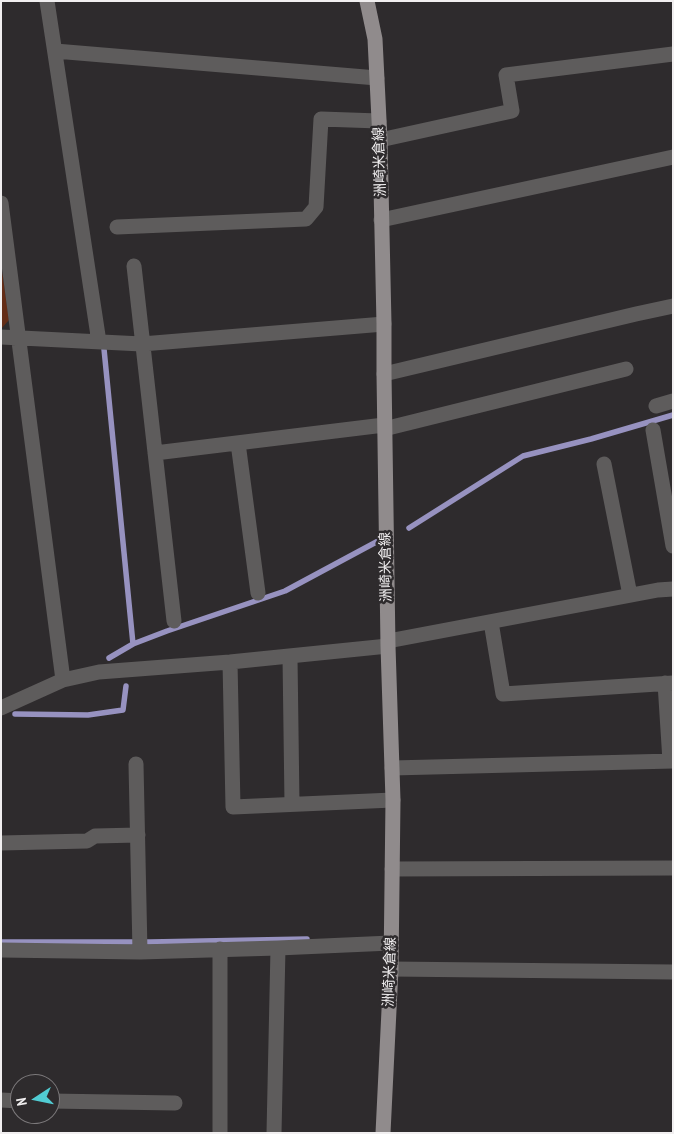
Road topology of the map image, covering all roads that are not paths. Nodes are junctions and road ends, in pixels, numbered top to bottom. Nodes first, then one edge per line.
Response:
1 (47, 1) edge
2 (367, 1) edge
3 (59, 51) junction
4 (673, 54) edge
5 (377, 78) junction
6 (379, 121) junction
7 (380, 140) junction
8 (673, 157) edge
9 (1, 203) edge
10 (381, 220) junction
11 (117, 227) dead end
12 (134, 266) dead end
13 (673, 306) edge
14 (384, 324) junction
15 (1, 337) edge
16 (19, 338) junction
17 (99, 342) junction
18 (142, 344) junction
19 (626, 369) dead end
20 (384, 374) junction
21 (673, 401) edge
22 (656, 406) dead end
23 (384, 427) junction
24 (653, 430) dead end
25 (238, 443) junction
26 (155, 453) junction
27 (604, 464) dead end
28 (673, 546) edge
29 (673, 589) edge
30 (258, 593) dead end
31 (630, 596) junction
32 (174, 621) dead end
33 (491, 622) junction
34 (388, 644) junction
35 (290, 657) junction
36 (230, 662) junction
37 (63, 680) junction
38 (669, 683) edge
39 (1, 708) edge
40 (671, 761) edge
41 (136, 764) dead end
42 (392, 768) junction
43 (393, 800) junction
44 (292, 804) junction
45 (138, 835) junction
46 (1, 843) edge
47 (673, 868) edge
48 (392, 869) junction
49 (391, 943) junction
50 (140, 945) junction
51 (278, 948) junction
52 (1, 950) edge
53 (220, 950) junction
54 (391, 969) junction
55 (673, 972) edge
56 (60, 1101) edge
57 (175, 1103) dead end
58 (220, 1133) edge
59 (274, 1133) edge
60 (382, 1133) edge

1 - 3 street
2 - 5 main road, 洲崎米倉線
3 - 5 street
3 - 17 street
4 - 7 street
5 - 6 main road, 洲崎米倉線
6 - 7 main road, 洲崎米倉線
6 - 11 street
7 - 10 main road, 洲崎米倉線
8 - 10 street
9 - 16 street
10 - 14 main road, 洲崎米倉線
12 - 18 street
13 - 20 street
14 - 18 street
14 - 20 main road, 洲崎米倉線
15 - 16 street
16 - 17 street
16 - 37 street
17 - 18 street
18 - 26 street
19 - 23 street
20 - 23 main road, 洲崎米倉線
21 - 22 street
23 - 25 street
23 - 34 main road, 洲崎米倉線
24 - 28 street
25 - 26 street
25 - 30 street
26 - 32 street
27 - 31 street
29 - 31 street
31 - 33 street
33 - 34 street
33 - 38 street
34 - 35 street
34 - 42 main road, 洲崎米倉線
35 - 36 street
35 - 44 street
36 - 37 street
36 - 44 street
37 - 39 street
38 - 40 street
40 - 42 street
41 - 45 street
42 - 43 main road, 洲崎米倉線
43 - 44 street
43 - 48 main road, 洲崎米倉線
45 - 46 street
45 - 50 street
47 - 48 street
48 - 49 main road, 洲崎米倉線
49 - 51 street
49 - 54 main road, 洲崎米倉線
50 - 52 street
50 - 53 street
51 - 53 street
51 - 59 street
53 - 58 street
54 - 55 street
54 - 60 main road, 洲崎米倉線
56 - 57 street

